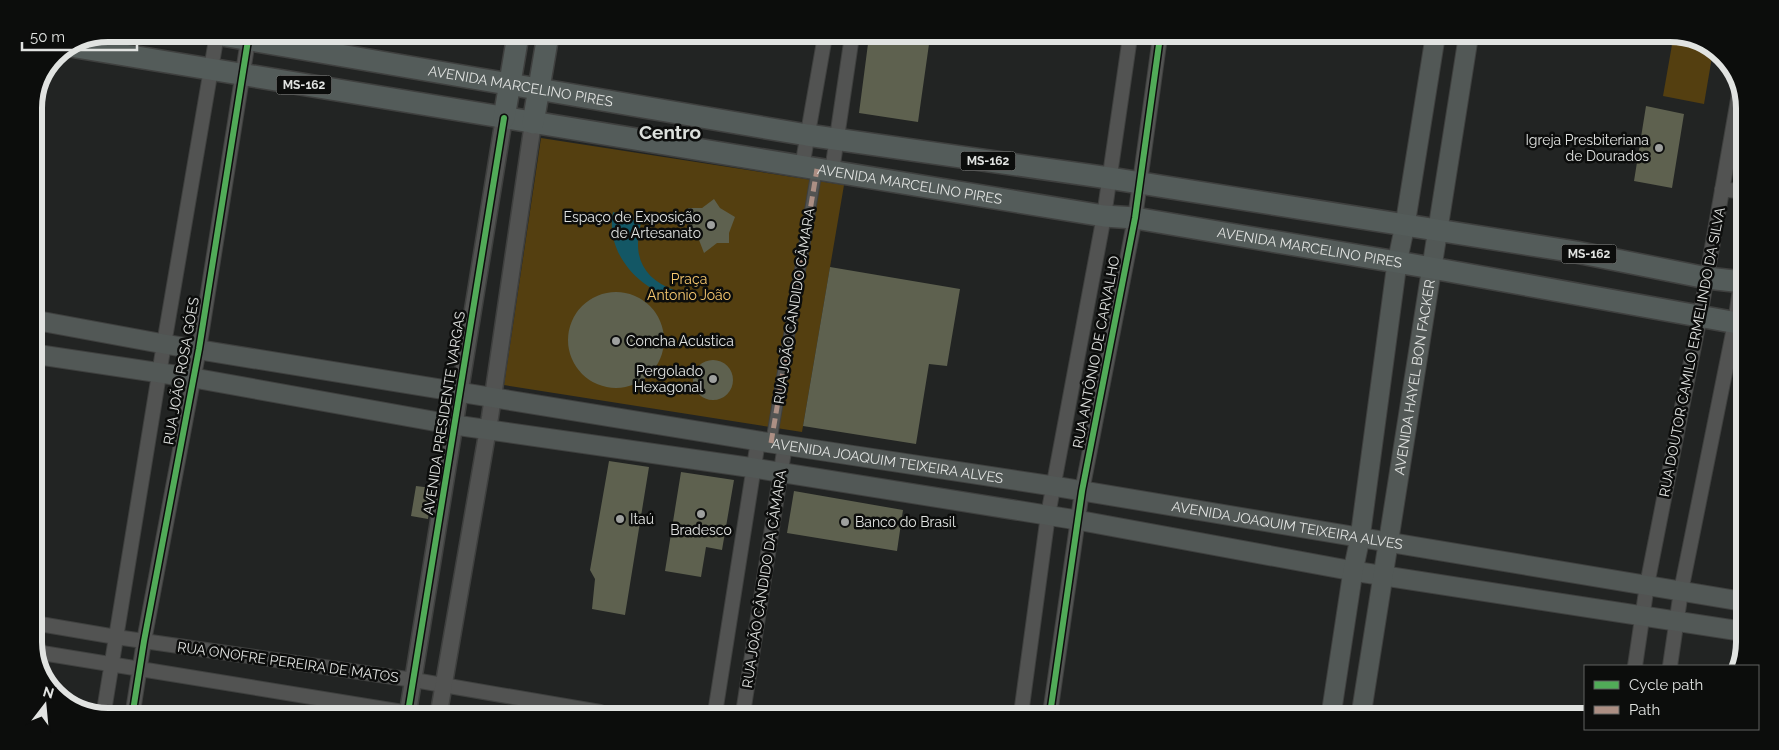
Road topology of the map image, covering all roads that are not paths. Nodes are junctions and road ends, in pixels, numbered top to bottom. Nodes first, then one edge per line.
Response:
1 (215, 42) edge
2 (248, 42) edge
3 (282, 42) edge
4 (517, 42) edge
5 (547, 42) edge
6 (824, 42) edge
7 (851, 42) edge
8 (1129, 42) edge
9 (1159, 42) edge
10 (1434, 42) edge
11 (1467, 42) edge
12 (81, 49) edge
13 (211, 69) junction
14 (244, 74) junction
15 (509, 84) junction
16 (539, 89) junction
17 (1736, 110) edge
18 (504, 118) junction
19 (533, 123) junction
20 (807, 135) junction
21 (837, 139) junction
22 (817, 169) junction
23 (1109, 178) junction
24 (1140, 184) junction
25 (1722, 189) junction
26 (1736, 191) edge
27 (1104, 216) junction
28 (1135, 218) junction
29 (1405, 225) junction
30 (1437, 230) junction
31 (1397, 262) junction
32 (1432, 268) junction
33 (1736, 276) edge
34 (1707, 278) junction
35 (1700, 316) junction
36 (43, 322) edge
37 (1736, 323) edge
38 (1736, 338) edge
39 (164, 344) junction
40 (199, 349) junction
41 (43, 355) edge
42 (160, 374) junction
43 (194, 378) junction
44 (460, 392) junction
45 (492, 398) junction
46 (455, 425) junction
47 (488, 429) junction
48 (771, 443) junction
49 (754, 468) junction
50 (780, 474) junction
51 (1053, 486) junction
52 (1082, 491) junction
53 (1048, 516) junction
54 (1077, 520) junction
55 (1360, 538) junction
56 (1389, 543) junction
57 (1353, 571) junction
58 (1383, 575) junction
59 (1647, 585) junction
60 (1681, 591) junction
61 (1736, 600) edge
62 (1643, 615) junction
63 (1677, 621) junction
64 (43, 625) edge
65 (1736, 630) edge
66 (116, 637) junction
67 (144, 641) junction
68 (44, 653) edge
69 (112, 665) junction
70 (1635, 665) edge
71 (1670, 665) edge
72 (139, 669) junction
73 (414, 680) junction
74 (442, 686) junction
75 (105, 707) edge
76 (132, 708) edge
77 (378, 708) edge
78 (409, 708) edge
79 (439, 708) edge
80 (576, 708) edge
81 (716, 708) edge
82 (744, 708) edge
83 (1022, 708) edge
84 (1051, 708) edge
85 (1332, 708) edge
86 (1361, 708) edge

1 - 13 street, RUA JOÃO ROSA GÓES
2 - 14 street, RUA JOÃO ROSA GÓES
3 - 15 main road, AVENIDA MARCELINO PIRES / MS-162
4 - 15 main road, AVENIDA PRESIDENTE VARGAS
5 - 16 main road
6 - 20 street, RUA JOÃO CÂNDIDO CÂMARA
7 - 21 street, RUA JOÃO CÂNDIDO CÂMARA
8 - 23 street, RUA ANTÔNIO DE CARVALHO
9 - 24 street, RUA ANTÔNIO DE CARVALHO
10 - 29 main road
11 - 30 main road, AVENIDA HAYEL BON FACKER
12 - 13 main road, AVENIDA MARCELINO PIRES / MS-162
13 - 14 main road, AVENIDA MARCELINO PIRES / MS-162
13 - 39 street, RUA JOÃO ROSA GÓES
14 - 18 main road, AVENIDA MARCELINO PIRES / MS-162
14 - 40 street, RUA JOÃO ROSA GÓES
15 - 16 main road, AVENIDA MARCELINO PIRES / MS-162
15 - 18 main road, AVENIDA PRESIDENTE VARGAS
16 - 19 main road
16 - 20 main road, AVENIDA MARCELINO PIRES / MS-162
17 - 25 street, RUA DOUTOR CAMILO ERMELINDO DA SILVA
18 - 19 main road, AVENIDA MARCELINO PIRES / MS-162
18 - 44 street, AVENIDA PRESIDENTE VARGAS
19 - 22 main road, AVENIDA MARCELINO PIRES / MS-162
19 - 45 street
20 - 21 main road, AVENIDA MARCELINO PIRES / MS-162
20 - 22 street, RUA JOÃO CÂNDIDO CÂMARA
21 - 22 street, RUA JOÃO CÂNDIDO CÂMARA
21 - 23 main road, AVENIDA MARCELINO PIRES / MS-162
22 - 27 main road, AVENIDA MARCELINO PIRES / MS-162
22 - 48 street, RUA JOÃO CÂNDIDO CÂMARA
23 - 24 main road, AVENIDA MARCELINO PIRES / MS-162
23 - 27 street, RUA ANTÔNIO DE CARVALHO
24 - 28 street, RUA ANTÔNIO DE CARVALHO
24 - 29 main road, AVENIDA MARCELINO PIRES / MS-162
25 - 26 street
25 - 34 street, RUA DOUTOR CAMILO ERMELINDO DA SILVA
27 - 28 main road, AVENIDA MARCELINO PIRES
27 - 51 street, RUA ANTÔNIO DE CARVALHO
28 - 31 main road, AVENIDA MARCELINO PIRES
28 - 52 street, RUA ANTÔNIO DE CARVALHO
29 - 30 main road, AVENIDA MARCELINO PIRES / MS-162
29 - 31 main road
30 - 32 main road, AVENIDA HAYEL BON FACKER
30 - 34 main road, AVENIDA MARCELINO PIRES / MS-162
31 - 32 main road, AVENIDA MARCELINO PIRES
31 - 55 main road
32 - 35 main road, AVENIDA MARCELINO PIRES
32 - 56 main road, AVENIDA HAYEL BON FACKER
33 - 34 main road, AVENIDA MARCELINO PIRES / MS-162
34 - 35 street, RUA DOUTOR CAMILO ERMELINDO DA SILVA
35 - 37 main road, AVENIDA MARCELINO PIRES
35 - 59 street, RUA DOUTOR CAMILO ERMELINDO DA SILVA
36 - 39 main road, AVENIDA JOAQUIM TEIXEIRA ALVES
38 - 60 street
39 - 40 main road, AVENIDA JOAQUIM TEIXEIRA ALVES
39 - 42 street, RUA JOÃO ROSA GÓES
40 - 43 street, RUA JOÃO ROSA GÓES
40 - 44 main road, AVENIDA JOAQUIM TEIXEIRA ALVES
41 - 42 main road, AVENIDA JOAQUIM TEIXEIRA ALVES
42 - 43 main road, AVENIDA JOAQUIM TEIXEIRA ALVES
42 - 66 street, RUA JOÃO ROSA GÓES
43 - 46 main road, AVENIDA JOAQUIM TEIXEIRA ALVES
43 - 67 street, RUA JOÃO ROSA GÓES
44 - 45 main road, AVENIDA JOAQUIM TEIXEIRA ALVES
44 - 46 street, AVENIDA PRESIDENTE VARGAS
45 - 47 street
45 - 48 main road, AVENIDA JOAQUIM TEIXEIRA ALVES
46 - 47 main road, AVENIDA JOAQUIM TEIXEIRA ALVES
46 - 73 street, AVENIDA PRESIDENTE VARGAS
47 - 49 main road, AVENIDA JOAQUIM TEIXEIRA ALVES
47 - 74 street
48 - 49 street, RUA JOÃO CÂNDIDO CÂMARA
48 - 50 street, RUA JOÃO CÂNDIDO DA CÂMARA
48 - 51 main road, AVENIDA JOAQUIM TEIXEIRA ALVES
49 - 50 main road, AVENIDA JOAQUIM TEIXEIRA ALVES
49 - 81 street, RUA JOÃO CÂNDIDO CÂMARA
50 - 53 main road, AVENIDA JOAQUIM TEIXEIRA ALVES
50 - 82 street, RUA JOÃO CÂNDIDO DA CÂMARA
51 - 52 main road, AVENIDA JOAQUIM TEIXEIRA ALVES
51 - 53 street, RUA ANTÔNIO DE CARVALHO
52 - 54 street, RUA ANTÔNIO DE CARVALHO
52 - 55 main road, AVENIDA JOAQUIM TEIXEIRA ALVES
53 - 54 main road, AVENIDA JOAQUIM TEIXEIRA ALVES
53 - 83 street, RUA ANTÔNIO DE CARVALHO
54 - 57 main road, AVENIDA JOAQUIM TEIXEIRA ALVES
54 - 84 street, RUA ANTÔNIO DE CARVALHO
55 - 56 main road, AVENIDA JOAQUIM TEIXEIRA ALVES
55 - 57 main road
56 - 58 main road, AVENIDA HAYEL BON FACKER
56 - 59 main road, AVENIDA JOAQUIM TEIXEIRA ALVES
57 - 58 main road, AVENIDA JOAQUIM TEIXEIRA ALVES
57 - 85 main road
58 - 62 main road, AVENIDA JOAQUIM TEIXEIRA ALVES
58 - 86 main road, AVENIDA HAYEL BON FACKER
59 - 60 main road, AVENIDA JOAQUIM TEIXEIRA ALVES
59 - 62 street, RUA DOUTOR CAMILO ERMELINDO DA SILVA
60 - 61 main road, AVENIDA JOAQUIM TEIXEIRA ALVES
60 - 63 street
62 - 63 main road, AVENIDA JOAQUIM TEIXEIRA ALVES
62 - 70 street, RUA DOUTOR CAMILO ERMELINDO DA SILVA
63 - 65 main road, AVENIDA JOAQUIM TEIXEIRA ALVES
63 - 71 street
64 - 66 street, RUA ONOFRE PEREIRA DE MATOS
66 - 67 street, RUA ONOFRE PEREIRA DE MATOS
66 - 69 street, RUA JOÃO ROSA GÓES
67 - 72 street, RUA JOÃO ROSA GÓES
67 - 73 street, RUA ONOFRE PEREIRA DE MATOS
68 - 69 street, RUA ONOFRE PEREIRA DE MATOS
69 - 72 street, RUA ONOFRE PEREIRA DE MATOS
69 - 75 street, RUA JOÃO ROSA GÓES
72 - 76 street, RUA JOÃO ROSA GÓES
72 - 77 street, RUA ONOFRE PEREIRA DE MATOS
73 - 74 street, RUA ONOFRE PEREIRA DE MATOS
73 - 78 street, AVENIDA PRESIDENTE VARGAS
74 - 79 street
74 - 80 street, RUA ONOFRE PEREIRA DE MATOS

